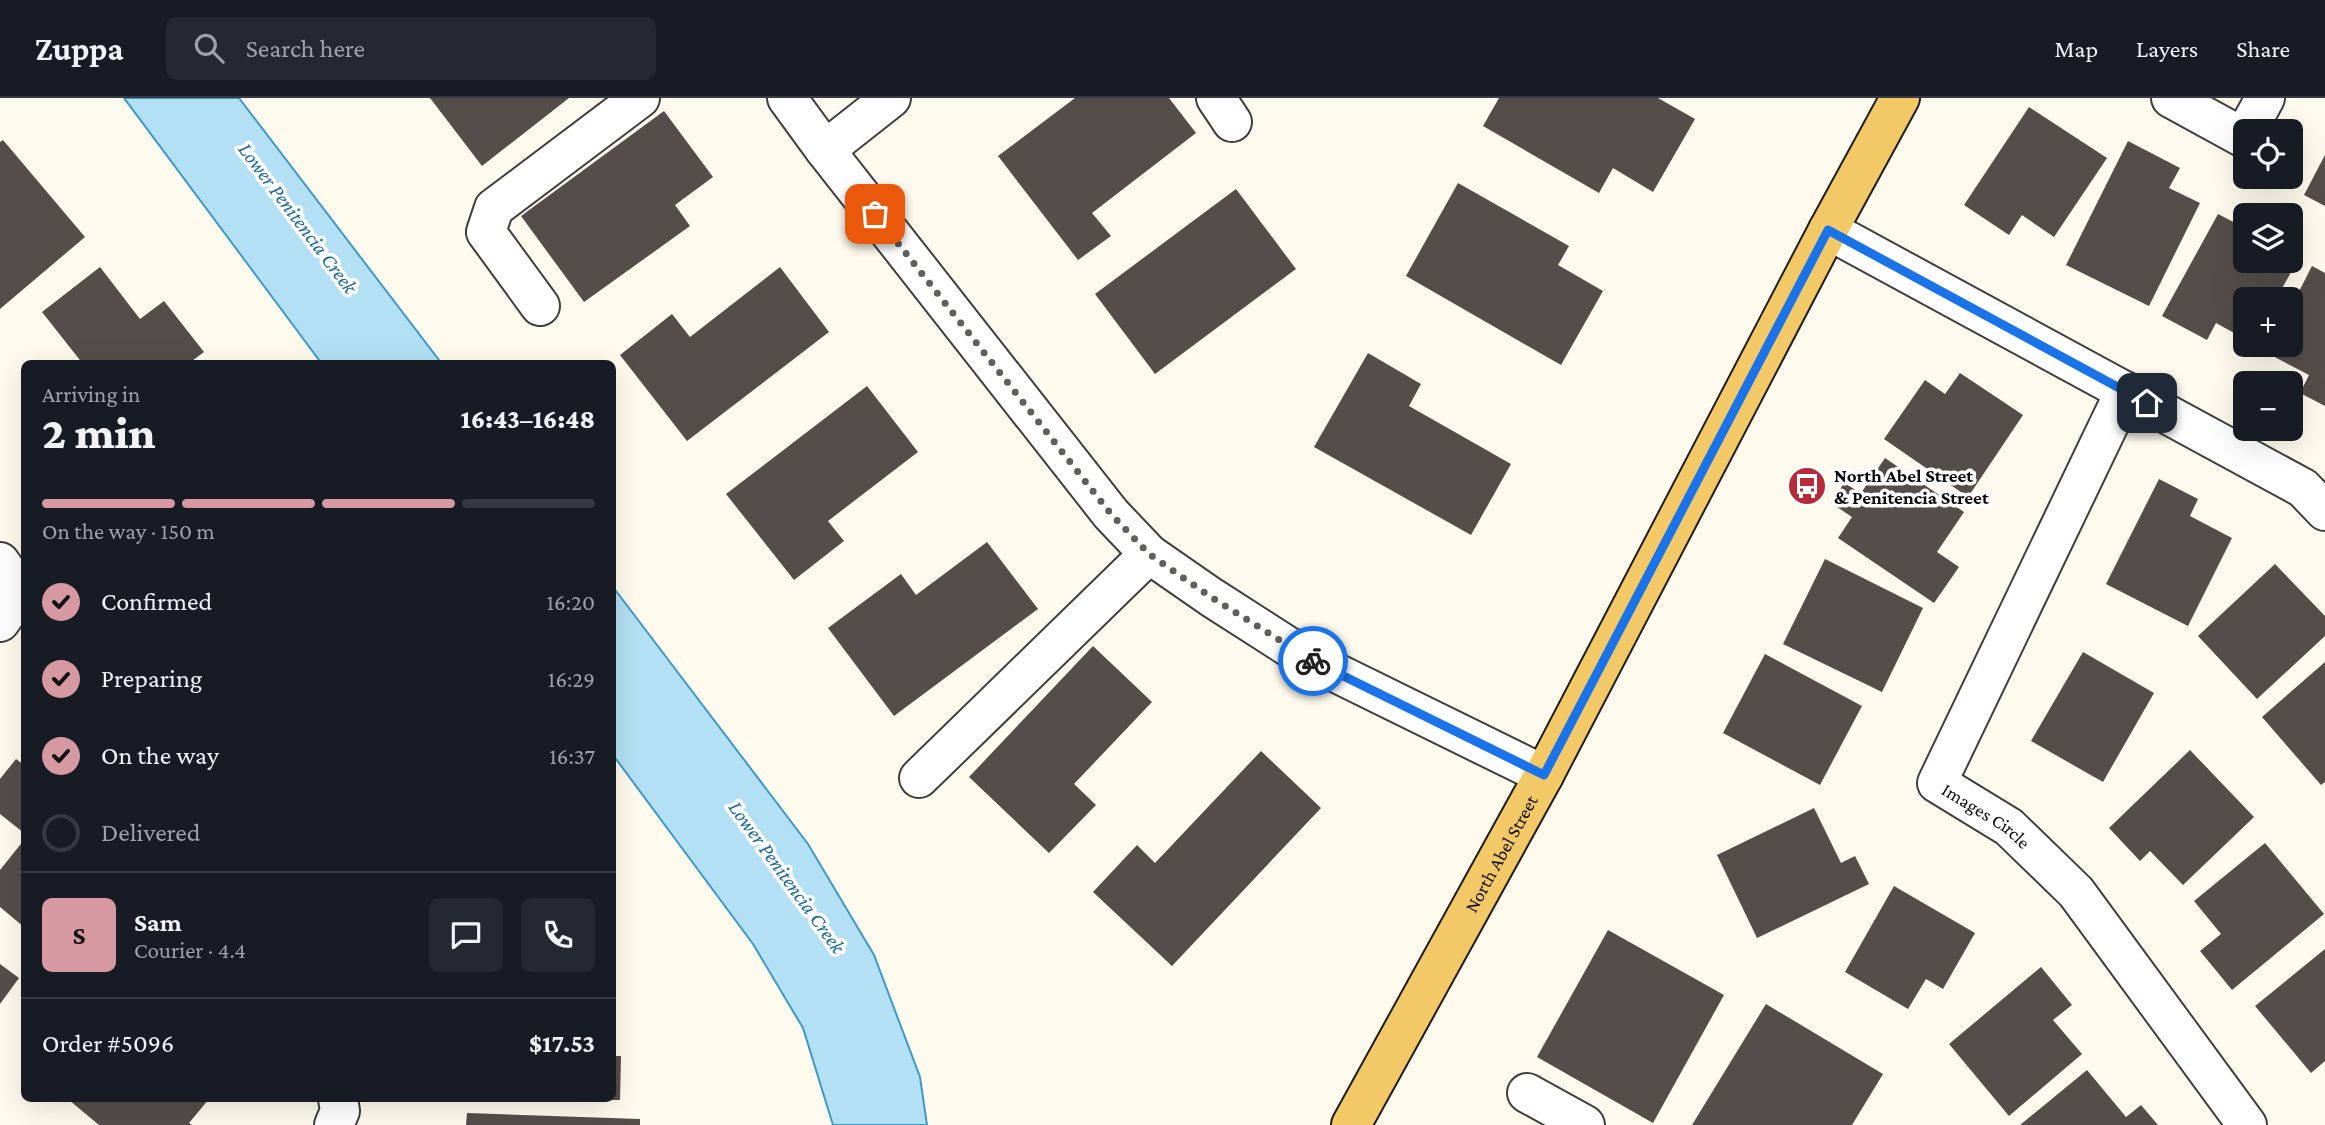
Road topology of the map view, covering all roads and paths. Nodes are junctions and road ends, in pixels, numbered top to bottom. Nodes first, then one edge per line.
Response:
1 (640, 98) edge
2 (787, 98) edge
3 (891, 98) edge
4 (1900, 98) edge
5 (2171, 98) edge
6 (2264, 98) edge
7 (2253, 119) edge
8 (2233, 132) edge
9 (825, 150) junction
10 (1828, 230) junction
11 (540, 306) dead end
12 (2125, 391) junction
13 (2325, 511) edge
14 (1149, 554) junction
15 (1544, 775) junction
16 (919, 778) dead end
17 (1527, 1093) dead end
18 (1351, 1125) edge
19 (1585, 1125) edge
20 (2247, 1125) edge

1 - 11 street
2 - 9 street
3 - 9 street
4 - 10 main road, North Abel Street
5 - 8 street
6 - 7 street
9 - 14 street
10 - 12 street
10 - 15 main road, North Abel Street
12 - 13 street
12 - 20 street, Images Circle
14 - 15 street
14 - 16 street
15 - 18 main road, North Abel Street
17 - 19 street

